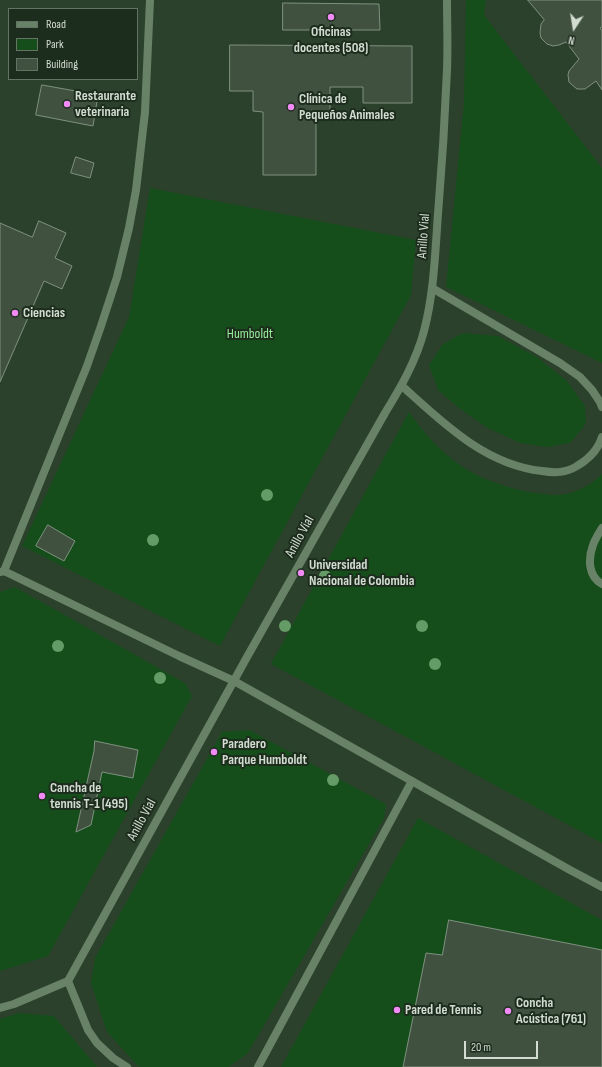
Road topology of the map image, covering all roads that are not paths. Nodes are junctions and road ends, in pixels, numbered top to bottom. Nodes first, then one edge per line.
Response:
1 (150, 0) edge
2 (447, 0) edge
3 (432, 288) junction
4 (402, 386) junction
5 (602, 407) edge
6 (602, 437) edge
7 (602, 528) edge
8 (2, 571) edge
9 (602, 584) edge
10 (234, 681) junction
11 (412, 781) junction
12 (602, 887) edge
13 (68, 981) junction
14 (0, 1008) edge
15 (127, 1067) edge
16 (258, 1067) edge

1 - 8 street
2 - 3 street, Anillo Vial
3 - 4 street, Anillo Vial
3 - 5 street
4 - 6 street
4 - 10 street, Anillo Vial
7 - 9 street
8 - 10 street
10 - 11 street
10 - 13 street, Anillo Vial
11 - 12 street
11 - 16 street
13 - 14 street
13 - 15 street

